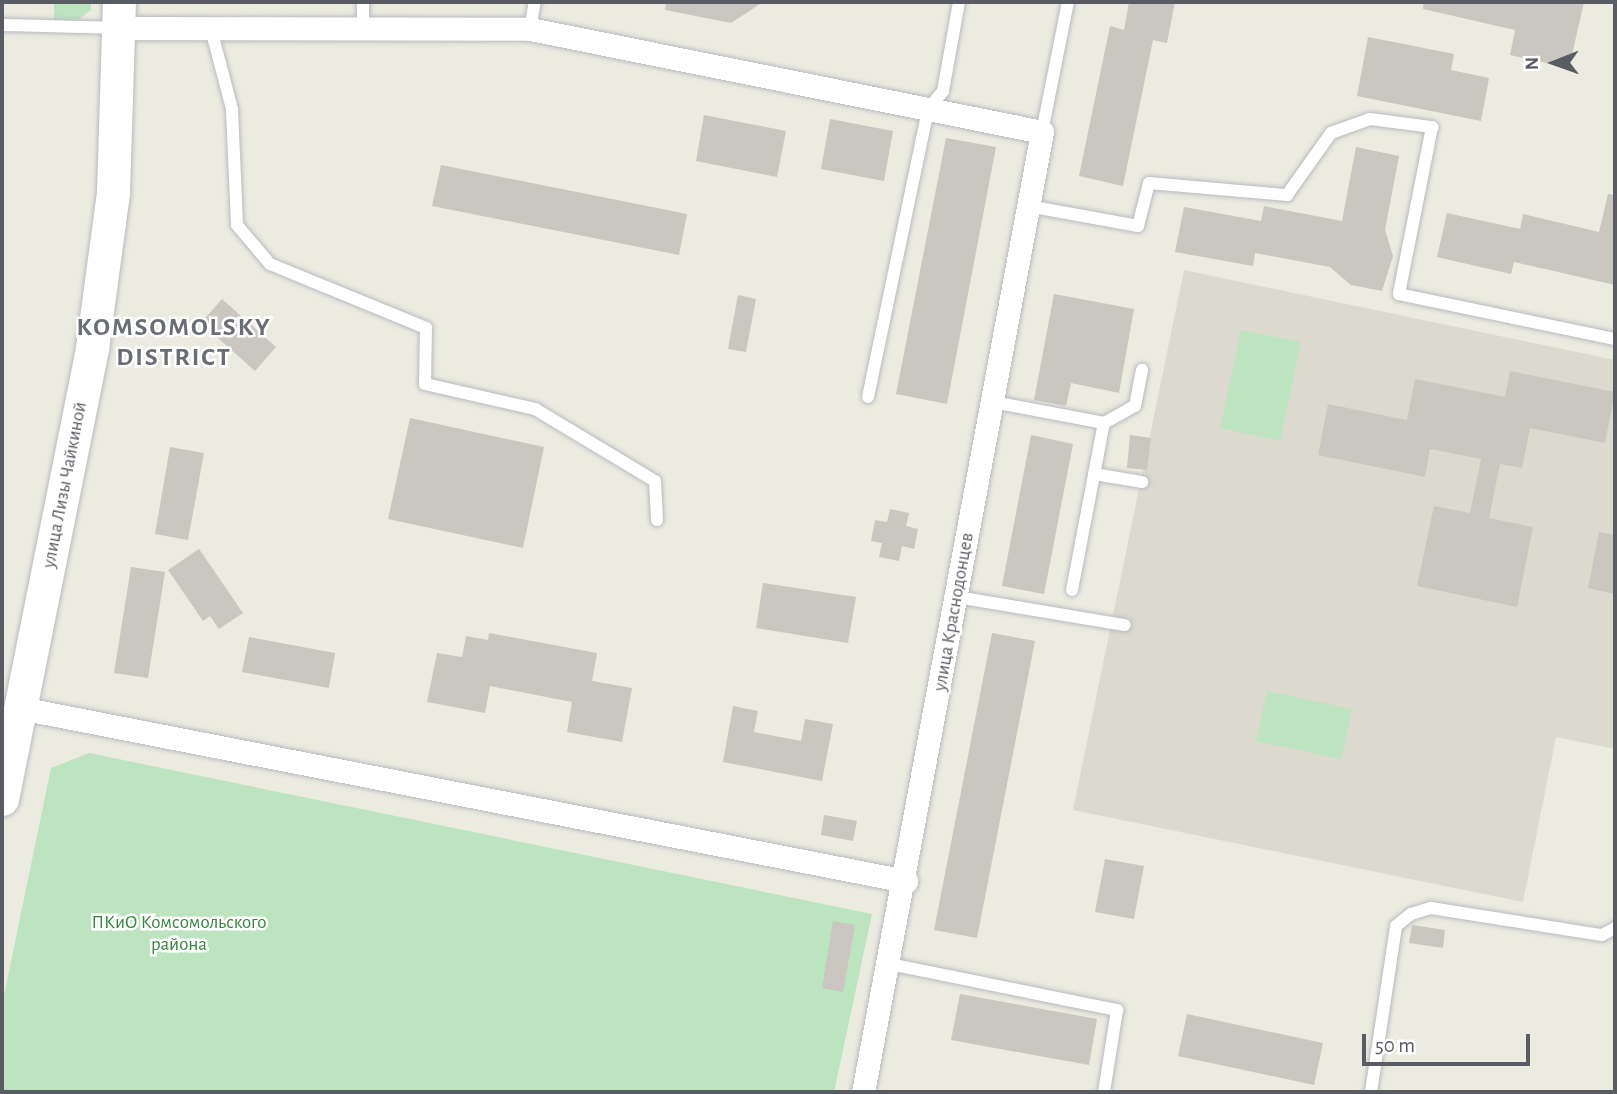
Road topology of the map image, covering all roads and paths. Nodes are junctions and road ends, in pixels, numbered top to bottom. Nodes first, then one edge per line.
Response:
1 (363, 2) edge
2 (535, 2) edge
3 (959, 2) edge
4 (1068, 2) edge
5 (119, 15) edge
6 (2, 25) edge
7 (211, 29) junction
8 (363, 29) junction
9 (530, 29) junction
10 (928, 109) junction
11 (1042, 132) junction
12 (1028, 206) junction
13 (1615, 339) edge
14 (1142, 370) dead end
15 (868, 397) dead end
16 (993, 402) junction
17 (1104, 424) junction
18 (1094, 474) junction
19 (1142, 482) dead end
20 (657, 520) dead end
21 (1072, 590) dead end
22 (957, 597) junction
23 (1125, 625) dead end
24 (11, 706) edge
25 (2, 799) edge
26 (906, 881) junction
27 (1615, 928) edge
28 (890, 964) junction
29 (863, 1092) edge
30 (1104, 1092) edge
31 (1371, 1092) edge

1 - 8 lane
2 - 9 lane
3 - 10 lane
4 - 11 lane
5 - 6 lane
5 - 7 street
5 - 24 main road, улица Лизы Чайкиной
7 - 8 street
7 - 20 lane
8 - 9 street
9 - 10 street
10 - 11 street
10 - 15 lane
11 - 12 street, улица Краснодонцев
12 - 13 lane
12 - 16 street, улица Краснодонцев
14 - 17 lane
16 - 17 lane
16 - 22 street, улица Краснодонцев
17 - 18 lane
18 - 19 lane
18 - 21 lane
22 - 23 lane
22 - 26 street, улица Краснодонцев
24 - 25 main road, улица Лизы Чайкиной
24 - 26 street
26 - 28 street, улица Краснодонцев
27 - 31 lane
28 - 29 street, улица Краснодонцев
28 - 30 lane

